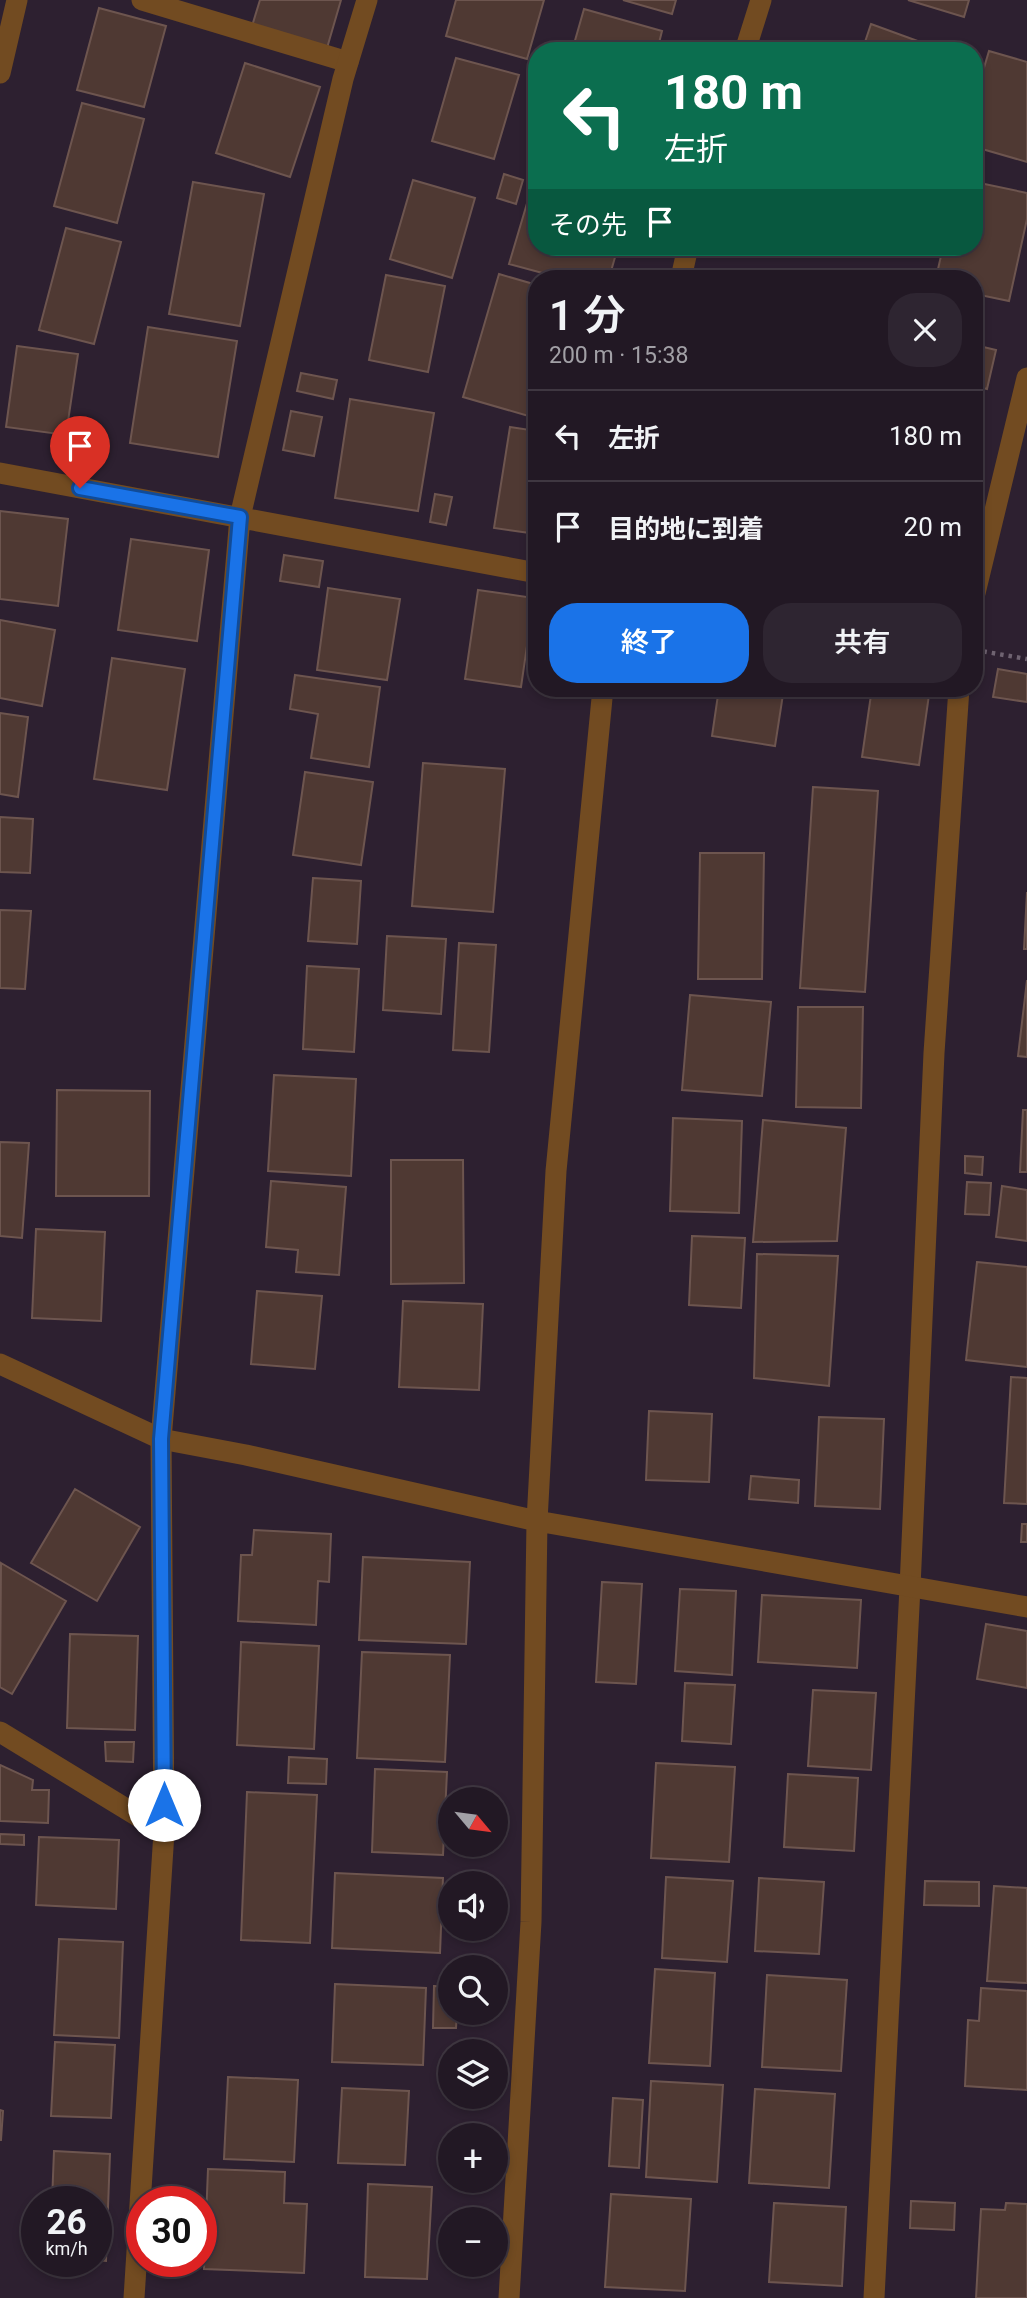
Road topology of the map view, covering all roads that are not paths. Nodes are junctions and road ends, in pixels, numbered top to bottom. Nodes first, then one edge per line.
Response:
1 (17, 0) edge
2 (142, 0) edge
3 (367, 0) edge
4 (761, 0) edge
5 (748, 42) edge
6 (348, 62) junction
7 (0, 73) edge
8 (1027, 378) edge
9 (0, 473) edge
10 (240, 517) junction
11 (983, 560) edge
12 (528, 571) edge
13 (602, 697) edge
14 (958, 697) edge
15 (0, 1364) edge
16 (161, 1439) junction
17 (537, 1521) junction
18 (910, 1587) junction
19 (1027, 1607) edge
20 (0, 1732) edge
21 (164, 1832) junction
22 (134, 2298) edge
23 (509, 2298) edge
24 (874, 2298) edge

1 - 7 street
2 - 6 street
3 - 6 street
4 - 5 street
6 - 10 street
8 - 11 street
9 - 10 street
10 - 12 street
10 - 16 street
13 - 17 street
14 - 18 street
15 - 16 street
16 - 17 street
16 - 21 street
17 - 18 street
17 - 23 street
18 - 19 street
18 - 24 street
20 - 21 street
21 - 22 street

